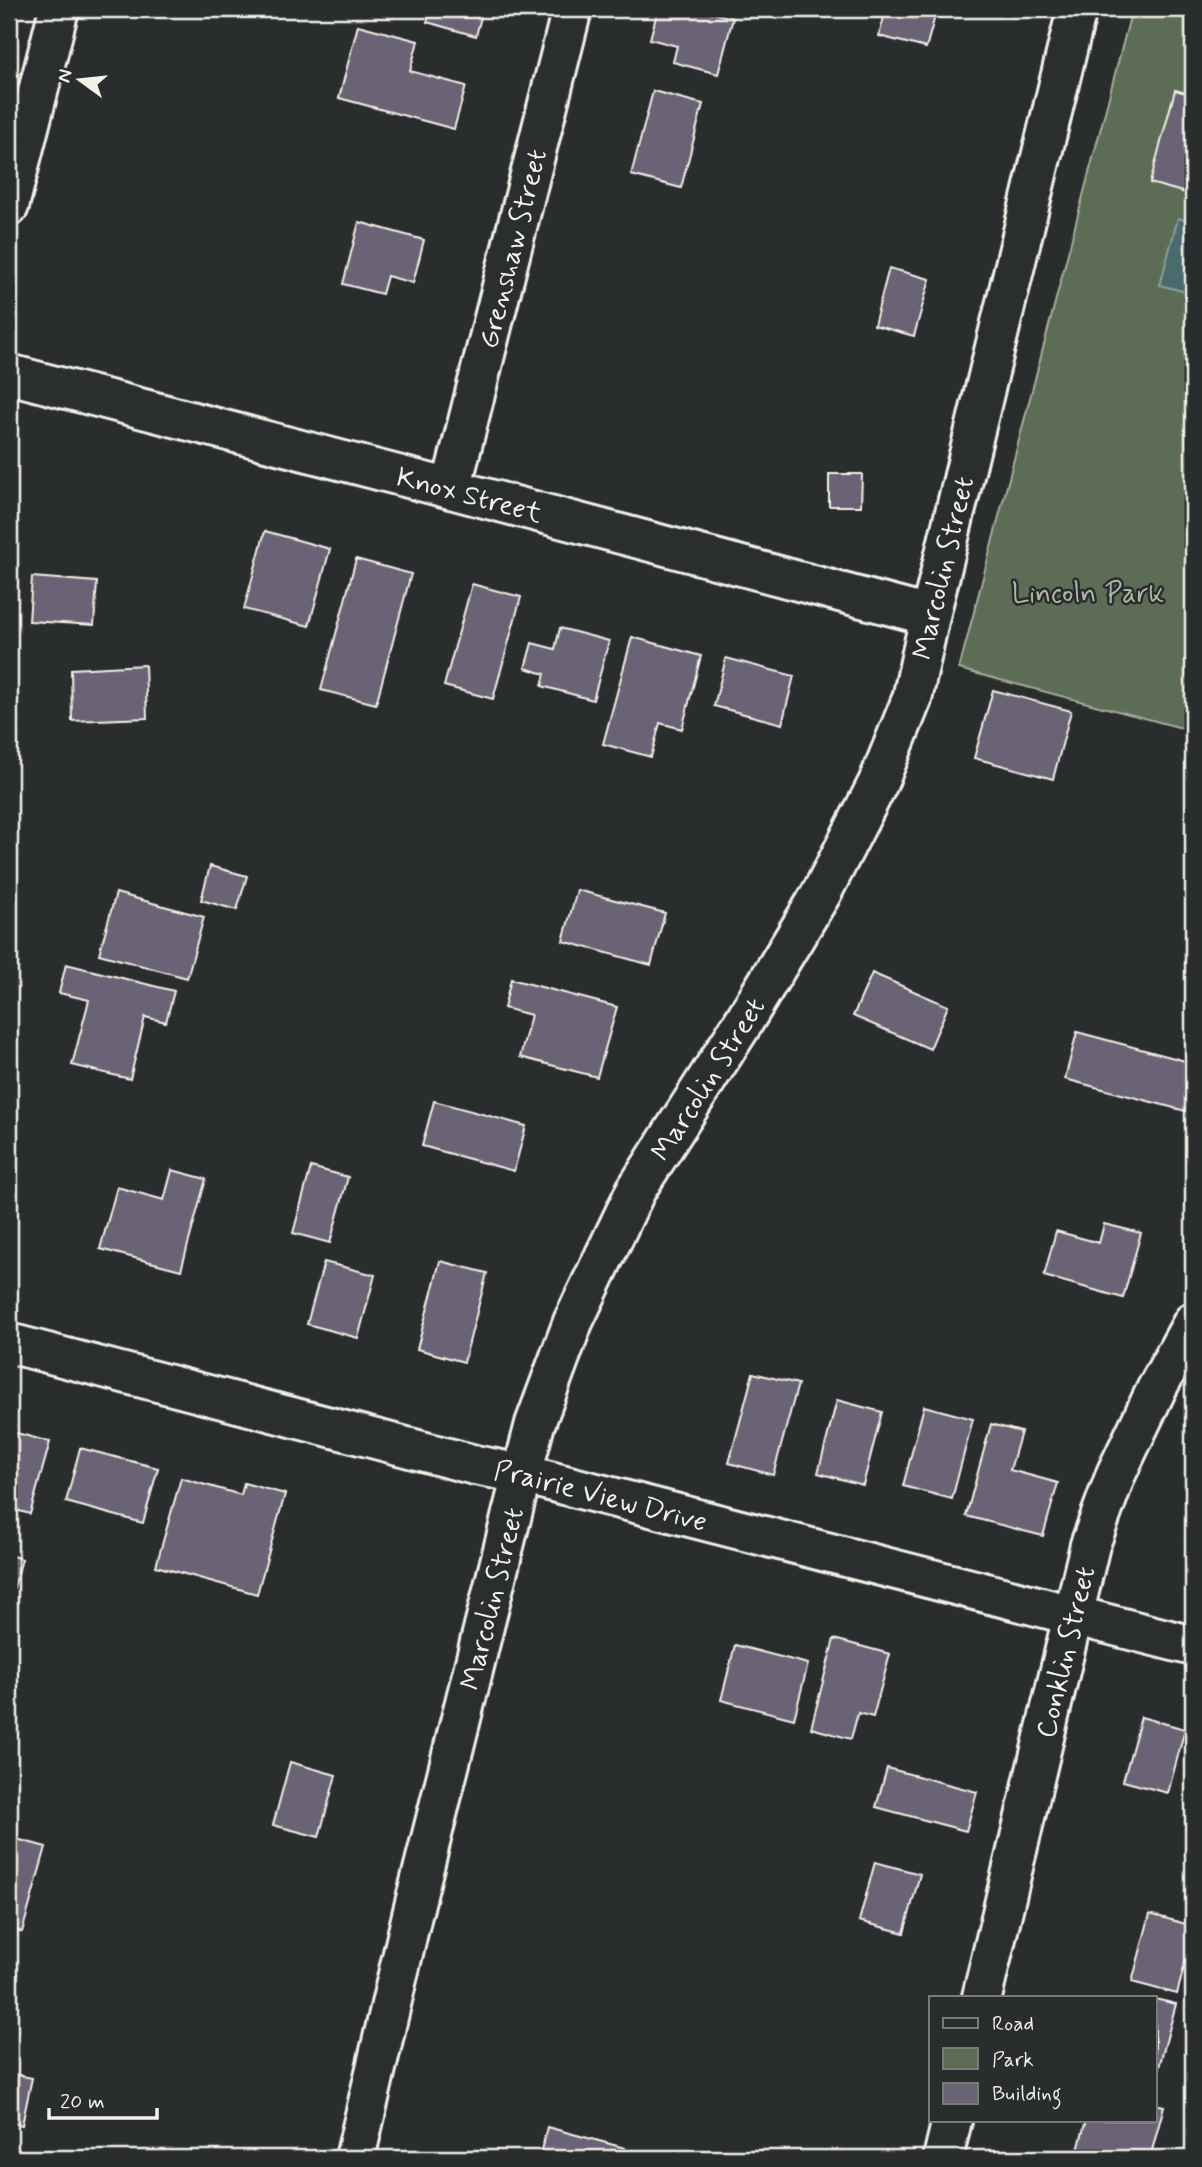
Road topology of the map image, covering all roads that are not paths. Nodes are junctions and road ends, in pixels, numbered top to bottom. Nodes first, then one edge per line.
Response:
1 (59, 9) edge
2 (572, 9) edge
3 (1077, 9) edge
4 (9, 206) edge
5 (9, 374) edge
6 (451, 489) junction
7 (930, 616) junction
8 (1193, 1322) edge
9 (9, 1343) edge
10 (522, 1474) junction
11 (1072, 1614) junction
12 (1193, 1646) edge
13 (982, 1996) edge
14 (952, 2122) edge
15 (355, 2158) edge
16 (943, 2158) edge

1 - 4 street
2 - 6 street, Grenshaw Street
3 - 7 street, Marcolin Street
5 - 6 street, Knox Street
6 - 7 street, Knox Street
7 - 10 street, Marcolin Street
8 - 11 street, Conklin Street
9 - 10 street, Prairie View Drive
10 - 11 street, Prairie View Drive
10 - 15 street, Marcolin Street
11 - 12 street, Prairie View Drive
11 - 13 street, Conklin Street
14 - 16 street

